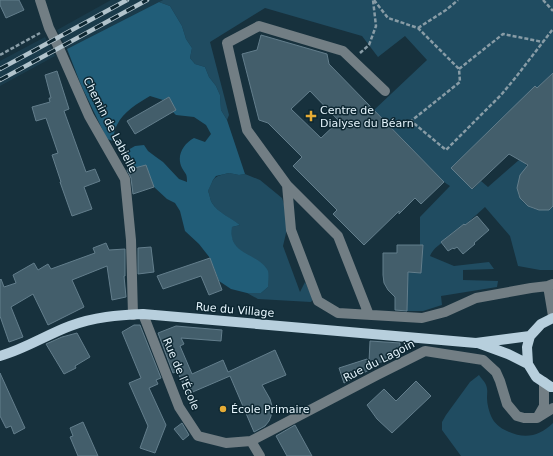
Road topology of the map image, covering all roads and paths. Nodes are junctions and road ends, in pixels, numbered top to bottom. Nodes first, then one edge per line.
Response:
1 (40, 0) edge
2 (373, 0) edge
3 (458, 0) edge
4 (543, 0) edge
5 (553, 11) edge
6 (49, 28) junction
7 (418, 28) junction
8 (553, 29) edge
9 (543, 42) junction
10 (0, 55) edge
11 (352, 60) junction
12 (459, 69) junction
13 (385, 91) dead end
14 (287, 185) junction
15 (551, 285) edge
16 (138, 314) junction
17 (369, 315) junction
18 (553, 317) edge
19 (530, 336) junction
20 (476, 342) junction
21 (0, 356) edge
22 (528, 364) junction
23 (548, 385) edge
24 (553, 408) edge
25 (537, 418) junction
26 (251, 441) junction
27 (260, 456) edge

1 - 6 street, Chemin de Labielle
2 - 7 path
2 - 11 path
3 - 7 path
4 - 5 path
6 - 10 path
6 - 16 street, Chemin de Labielle
7 - 12 path
8 - 9 path
9 - 12 path
9 - 12 path
11 - 13 street
11 - 14 street
14 - 17 street
14 - 17 street
15 - 17 street
15 - 18 street
16 - 20 main road, Rue du Village
16 - 21 main road, Rue du Village
16 - 26 street, Rue de l'École
18 - 19 main road
19 - 20 main road, Rue du Village
19 - 22 main road
20 - 22 main road, Rue du Village
22 - 23 main road
23 - 25 street
24 - 25 street
25 - 26 street, Rue du Lagoin
26 - 27 street

